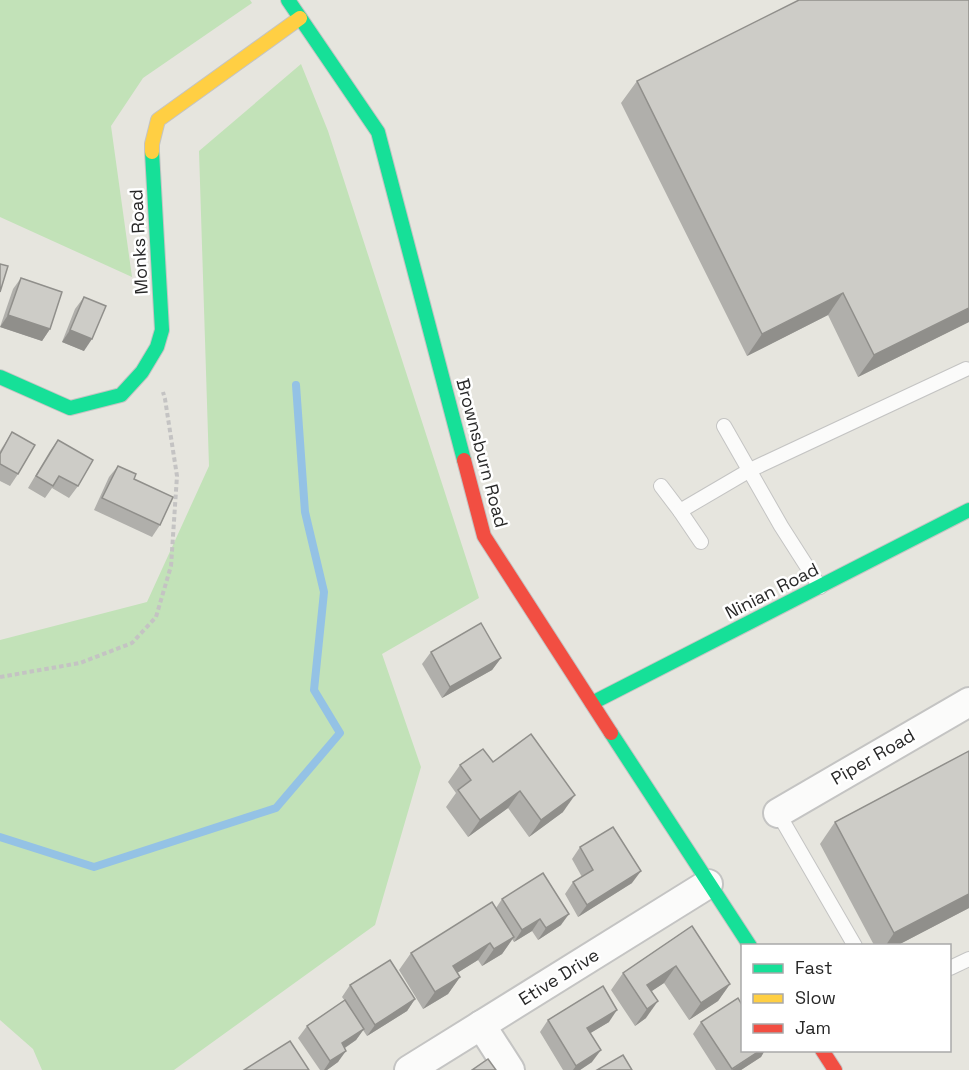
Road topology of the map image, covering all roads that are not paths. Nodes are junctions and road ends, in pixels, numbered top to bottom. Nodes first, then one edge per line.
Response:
1 (288, 0) edge
2 (300, 18) junction
3 (966, 369) dead end
4 (0, 377) edge
5 (724, 426) dead end
6 (750, 470) junction
7 (661, 486) dead end
8 (680, 511) junction
9 (968, 513) edge
10 (701, 542) dead end
11 (820, 587) junction
12 (969, 702) edge
13 (592, 703) junction
14 (778, 813) joint
15 (708, 884) junction
16 (749, 944) edge
17 (854, 944) edge
18 (969, 959) edge
19 (951, 968) edge
20 (481, 1025) junction
21 (823, 1052) edge
22 (409, 1070) edge
23 (510, 1070) edge
24 (835, 1070) edge

1 - 2 main road, Brownsburn Road
2 - 4 main road, Monks Road
2 - 13 main road, Brownsburn Road
3 - 6 lane
5 - 6 lane
6 - 8 lane
6 - 11 lane
7 - 8 lane
8 - 10 lane
9 - 11 main road, Ninian Road
11 - 13 main road, Ninian Road
12 - 14 street, Piper Road
13 - 15 main road, Brownsburn Road
14 - 17 lane
15 - 16 main road, Brownsburn Road
15 - 20 street, Etive Drive
18 - 19 lane
20 - 22 street, Etive Drive
20 - 23 street
21 - 24 main road

